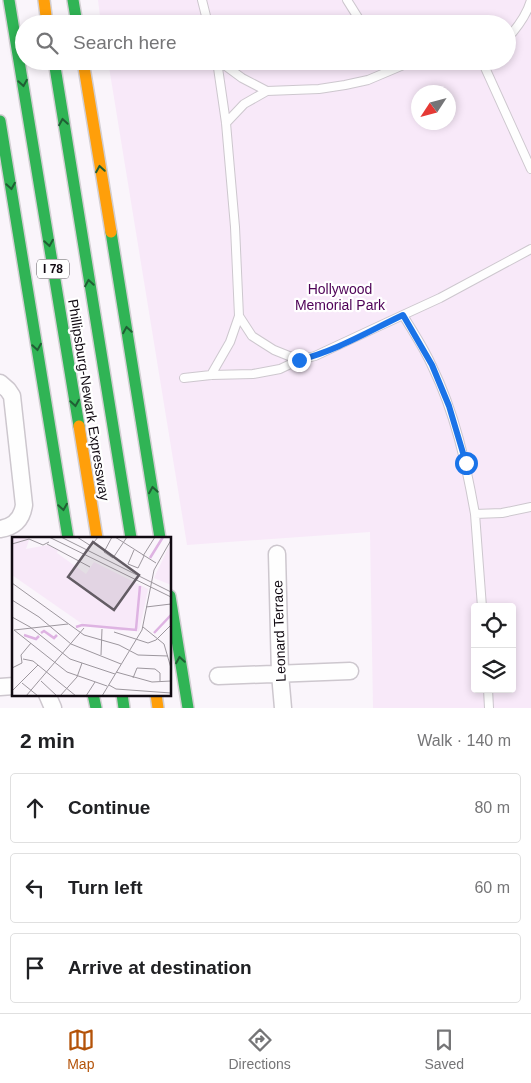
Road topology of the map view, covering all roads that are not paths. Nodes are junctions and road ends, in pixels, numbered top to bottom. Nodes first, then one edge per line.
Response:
1 (9, 0) edge
2 (44, 0) edge
3 (73, 0) edge
4 (202, 0) edge
5 (347, 0) edge
6 (530, 0) edge
7 (46, 15) edge
8 (76, 15) edge
9 (206, 15) edge
10 (356, 15) edge
11 (516, 28) edge
12 (15, 37) edge
13 (20, 70) edge
14 (55, 70) edge
15 (84, 70) edge
16 (219, 70) edge
17 (231, 70) edge
18 (392, 70) edge
19 (486, 70) edge
20 (267, 91) junction
21 (0, 121) edge
22 (226, 123) junction
23 (531, 169) edge
24 (531, 249) edge
25 (403, 315) junction
26 (240, 316) junction
27 (299, 360) junction
28 (211, 375) junction
29 (184, 378) dead end
30 (0, 383) edge
31 (531, 507) edge
32 (475, 514) junction
33 (0, 529) edge
34 (68, 537) edge
35 (97, 537) edge
36 (131, 537) edge
37 (160, 537) edge
38 (277, 554) dead end
39 (171, 602) edge
40 (482, 603) edge
41 (350, 671) dead end
42 (280, 674) junction
43 (218, 676) dead end
44 (488, 693) edge
45 (48, 696) edge
46 (53, 708) edge
47 (188, 708) edge
48 (283, 708) edge
49 (489, 708) edge

1 -> 12 highway, Phillipsburg-Newark Expressway / I 78
2 - 7 highway
3 - 8 highway
4 - 9 lane
5 - 10 lane
6 - 11 lane
13 -> 35 highway, Phillipsburg-Newark Expressway / I 78
36 -> 14 highway, Phillipsburg-Newark Expressway / I 78
37 -> 15 highway
16 - 22 lane
17 - 20 lane
18 - 20 lane
19 - 23 lane
20 - 22 lane
21 -> 34 highway, I 78
22 - 26 lane
24 - 25 lane
25 - 27 lane
25 - 32 lane
26 - 27 lane
26 - 28 lane
27 - 28 lane
28 - 29 lane
30 - 33 street
31 - 32 lane
32 - 40 lane
38 - 42 street, Leonard Terrace
47 -> 39 highway
41 - 42 street
42 - 43 street
42 - 48 street, Leonard Terrace
44 - 49 lane
45 - 46 street

